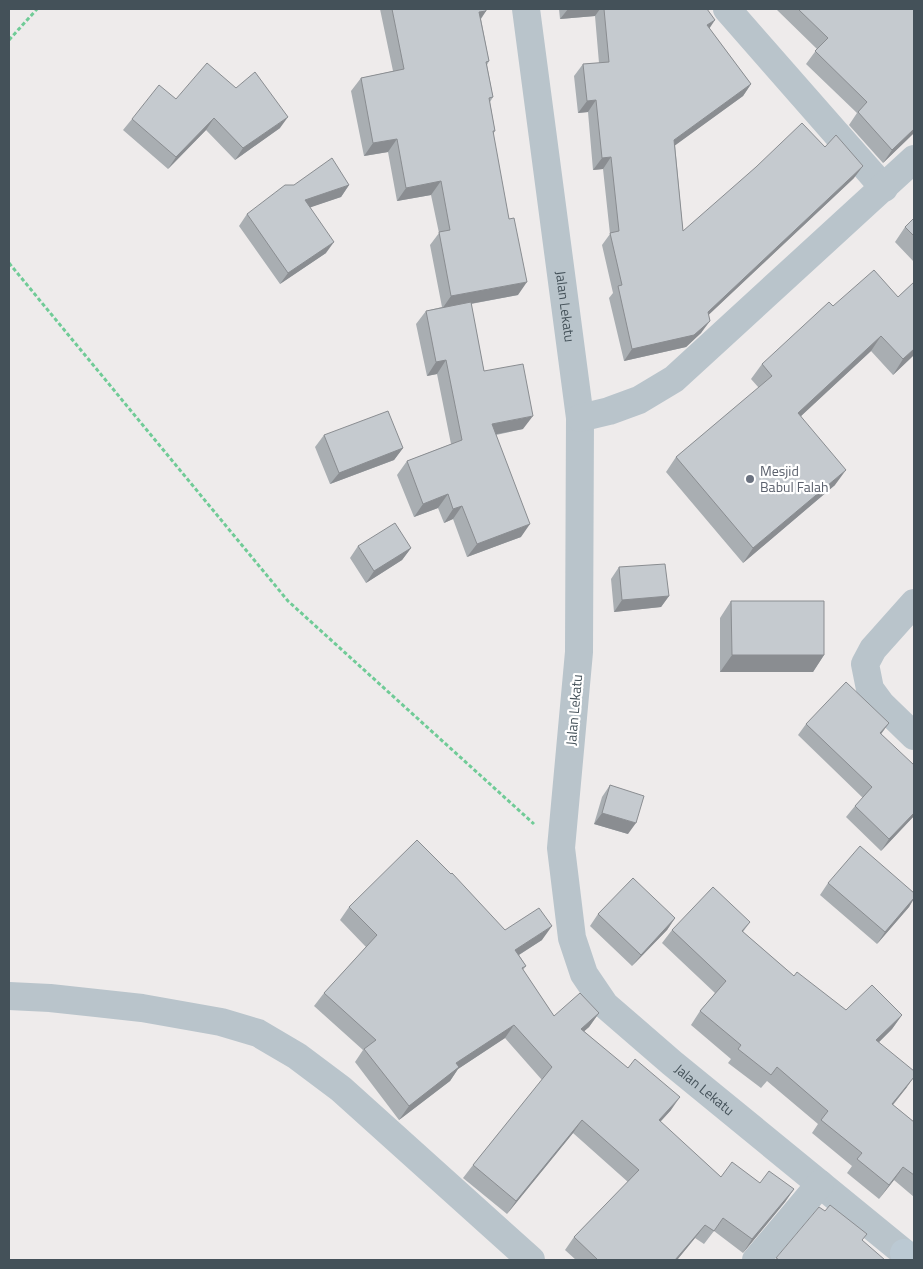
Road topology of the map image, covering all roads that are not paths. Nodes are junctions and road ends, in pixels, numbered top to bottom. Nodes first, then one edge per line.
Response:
1 (526, 9) edge
2 (727, 9) edge
3 (914, 160) edge
4 (884, 188) junction
5 (580, 418) junction
6 (914, 603) edge
7 (914, 736) edge
8 (9, 996) edge
9 (820, 1184) junction
10 (908, 1258) edge
11 (531, 1260) edge
12 (756, 1260) edge

1 - 5 street, Jalan Lekatu
2 - 4 street
3 - 4 street
4 - 5 street
5 - 9 street, Jalan Lekatu
6 - 7 street
8 - 11 street
9 - 10 street, Jalan Lekatu
9 - 12 street

